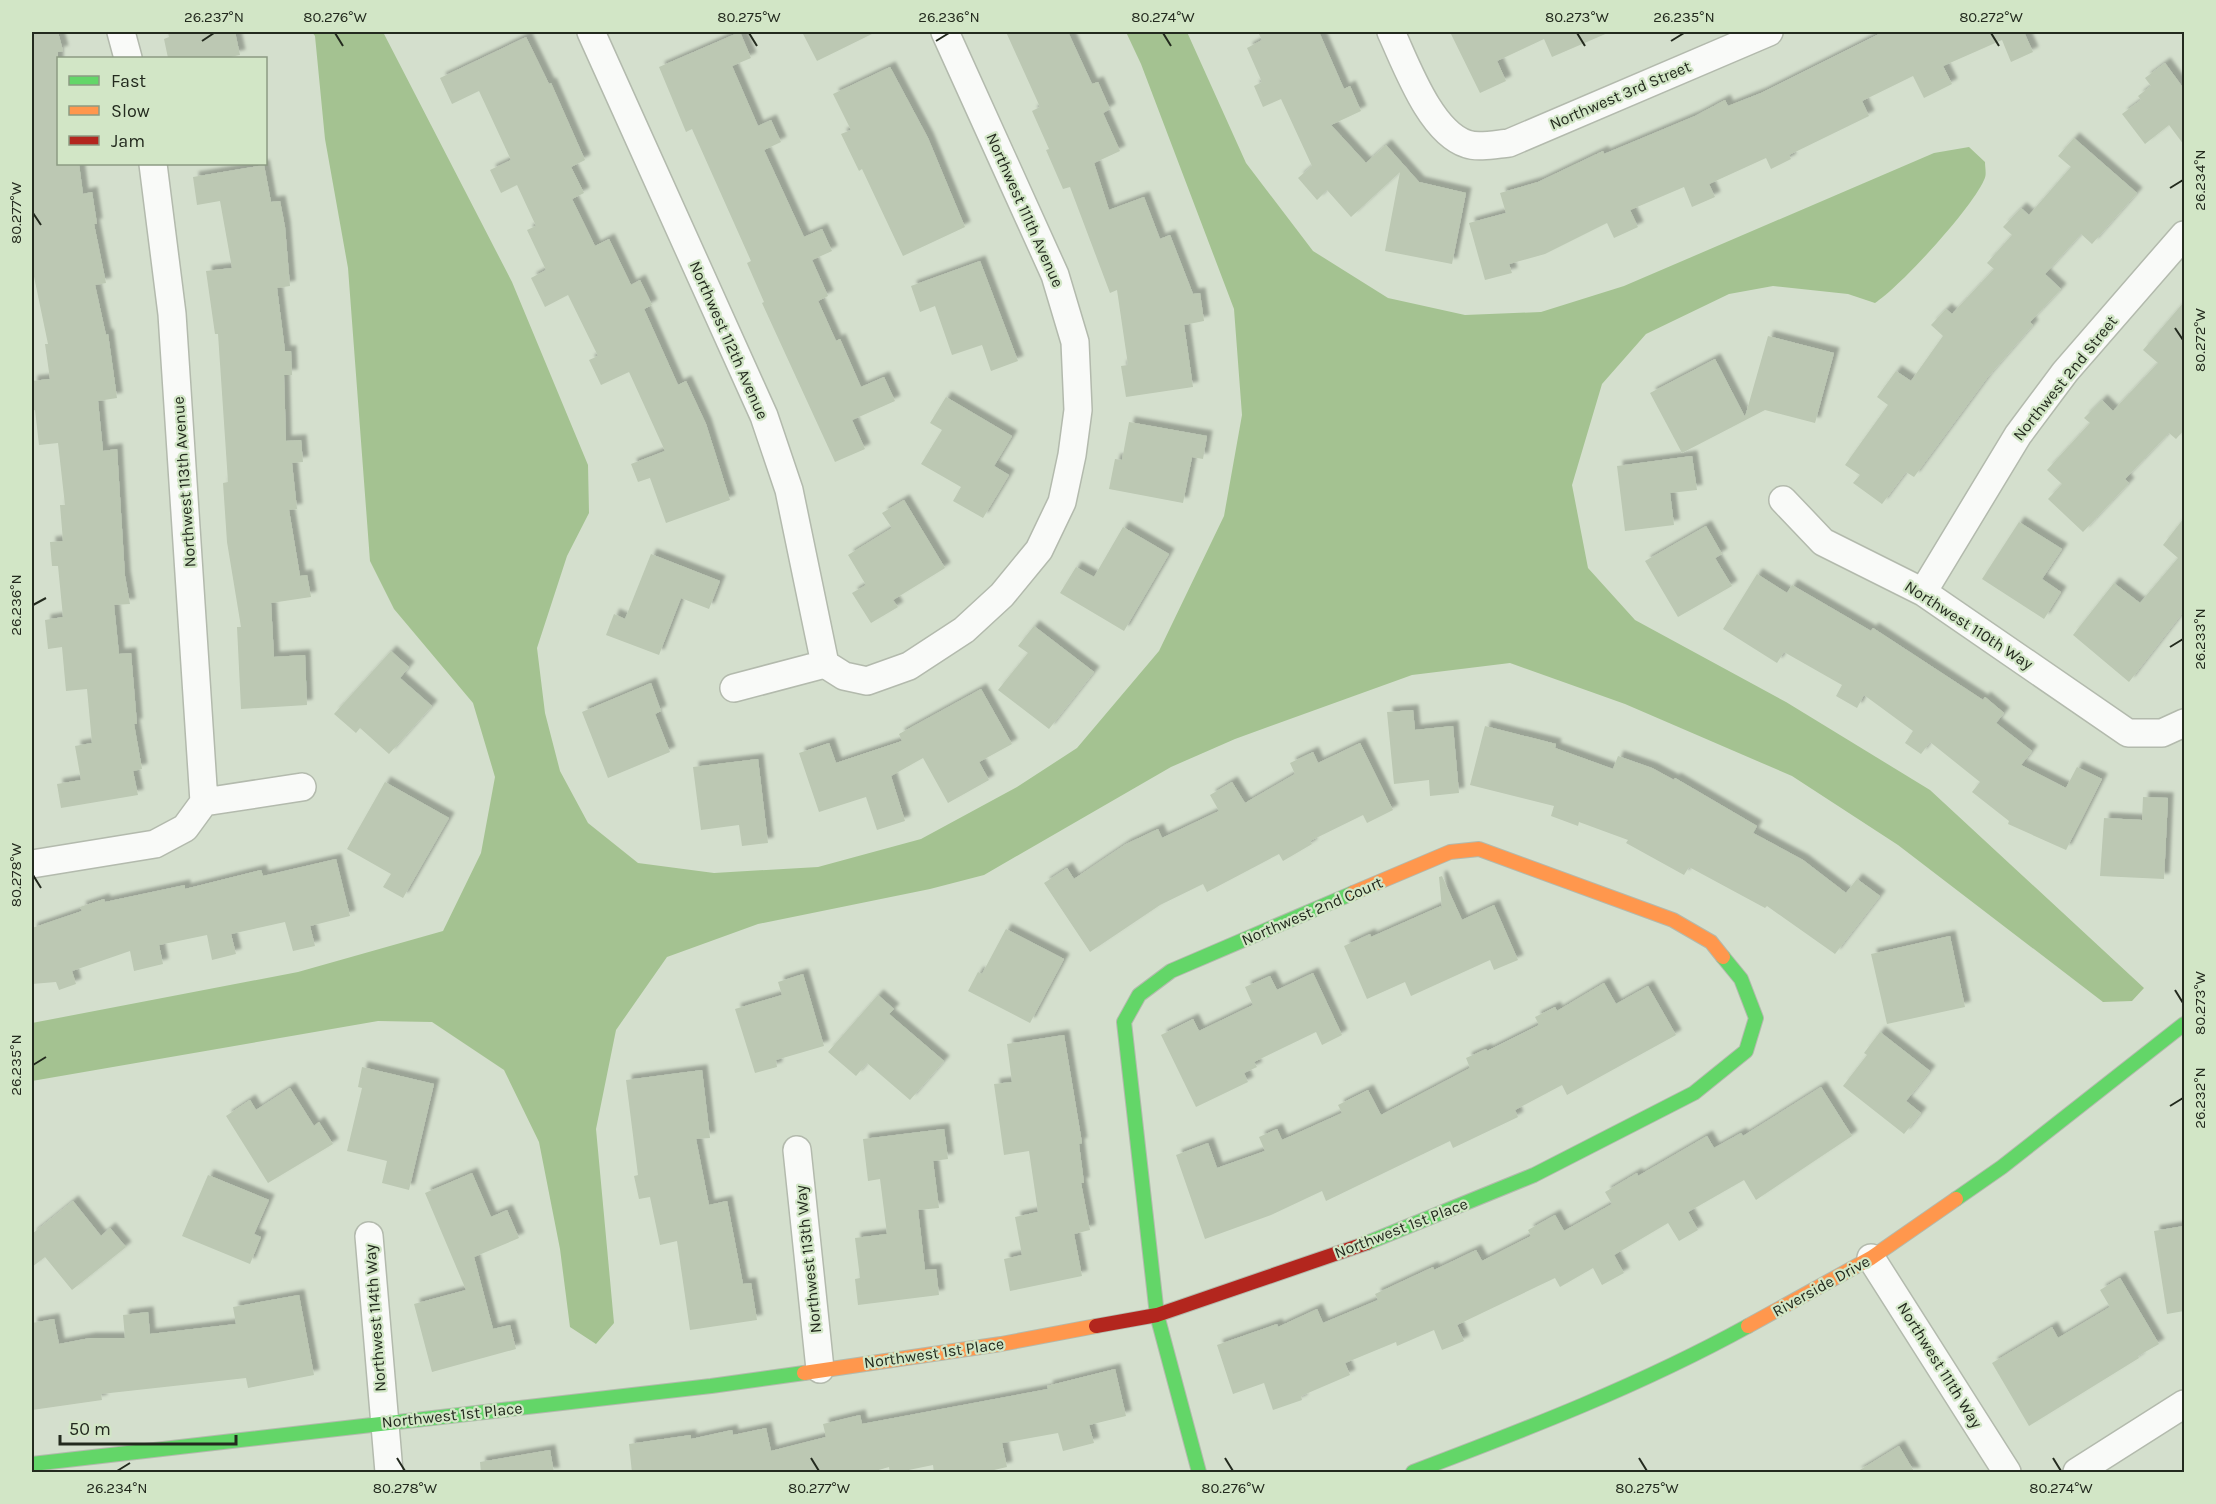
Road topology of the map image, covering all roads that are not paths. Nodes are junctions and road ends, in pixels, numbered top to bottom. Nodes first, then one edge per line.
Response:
1 (121, 32) edge
2 (591, 32) edge
3 (945, 32) edge
4 (1391, 32) edge
5 (1769, 32) edge
6 (128, 57) edge
7 (153, 165) edge
8 (2184, 235) edge
9 (1783, 500) dead end
10 (1923, 592) junction
11 (825, 664) junction
12 (734, 688) dead end
13 (2173, 728) edge
14 (302, 788) dead end
15 (204, 802) junction
16 (32, 864) edge
17 (1756, 1018) joint
18 (2184, 1024) edge
19 (797, 1150) dead end
20 (369, 1236) dead end
21 (1871, 1258) junction
22 (1157, 1315) junction
23 (820, 1369) junction
24 (2184, 1404) edge
25 (383, 1422) junction
26 (32, 1464) edge
27 (389, 1473) edge
28 (1199, 1473) edge
29 (1413, 1473) edge
30 (2007, 1473) edge
31 (2077, 1473) edge

1 - 6 street
2 - 11 street, Northwest 112th Avenue
3 - 11 street, Northwest 111th Avenue
4 - 5 street, Northwest 3rd Street
7 - 15 street, Northwest 113th Avenue
8 - 10 street, Northwest 2nd Street
9 - 10 street, Northwest 110th Way
10 - 13 street, Northwest 110th Way
11 - 12 street
14 - 15 street
15 - 16 street
17 - 22 street, Northwest 1st Place
17 - 22 street, Northwest 2nd Court
18 - 21 street, Riverside Drive
19 - 23 street, Northwest 113th Way
20 - 25 street, Northwest 114th Way
21 - 29 street, Riverside Drive
21 - 30 street, Northwest 111th Way
22 - 23 street, Northwest 1st Place
22 - 28 street, Northwest 2nd Court
23 - 25 street, Northwest 1st Place
24 - 31 street
25 - 26 street, Northwest 1st Place
25 - 27 street, Northwest 114th Way

